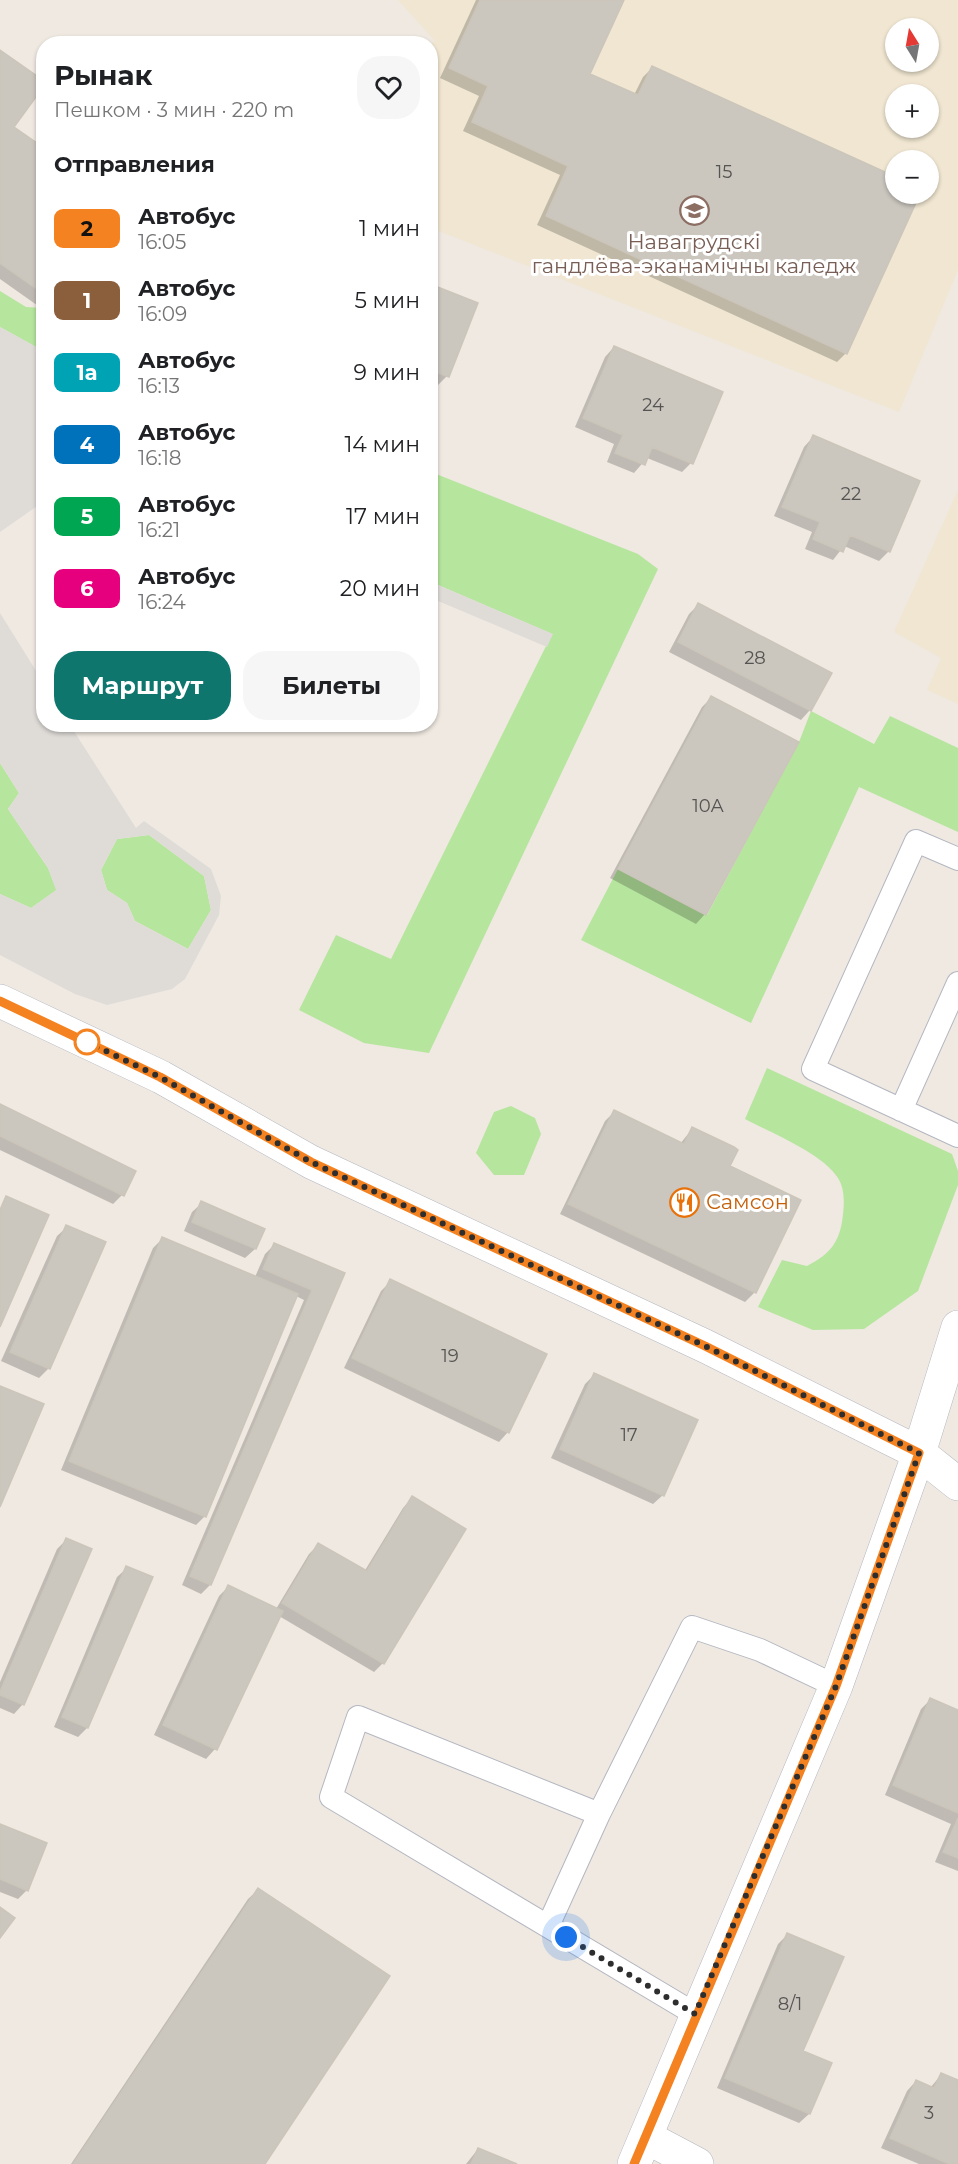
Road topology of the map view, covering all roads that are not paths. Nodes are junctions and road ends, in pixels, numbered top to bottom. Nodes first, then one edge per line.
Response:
1 (958, 859) edge
2 (958, 983) edge
3 (0, 1000) edge
4 (901, 1110) junction
5 (958, 1136) edge
6 (958, 1328) edge
7 (919, 1453) junction
8 (958, 1484) edge
9 (836, 1686) junction
10 (599, 1814) junction
11 (548, 1926) junction
12 (695, 2014) junction
13 (640, 2151) edge
14 (697, 2164) edge

1 - 4 lane
2 - 4 lane
3 - 7 street
4 - 5 lane
6 - 7 street
7 - 8 street
7 - 9 street
9 - 10 lane
9 - 12 street
10 - 11 lane
10 - 11 lane
11 - 12 lane
12 - 13 street
13 - 14 street

